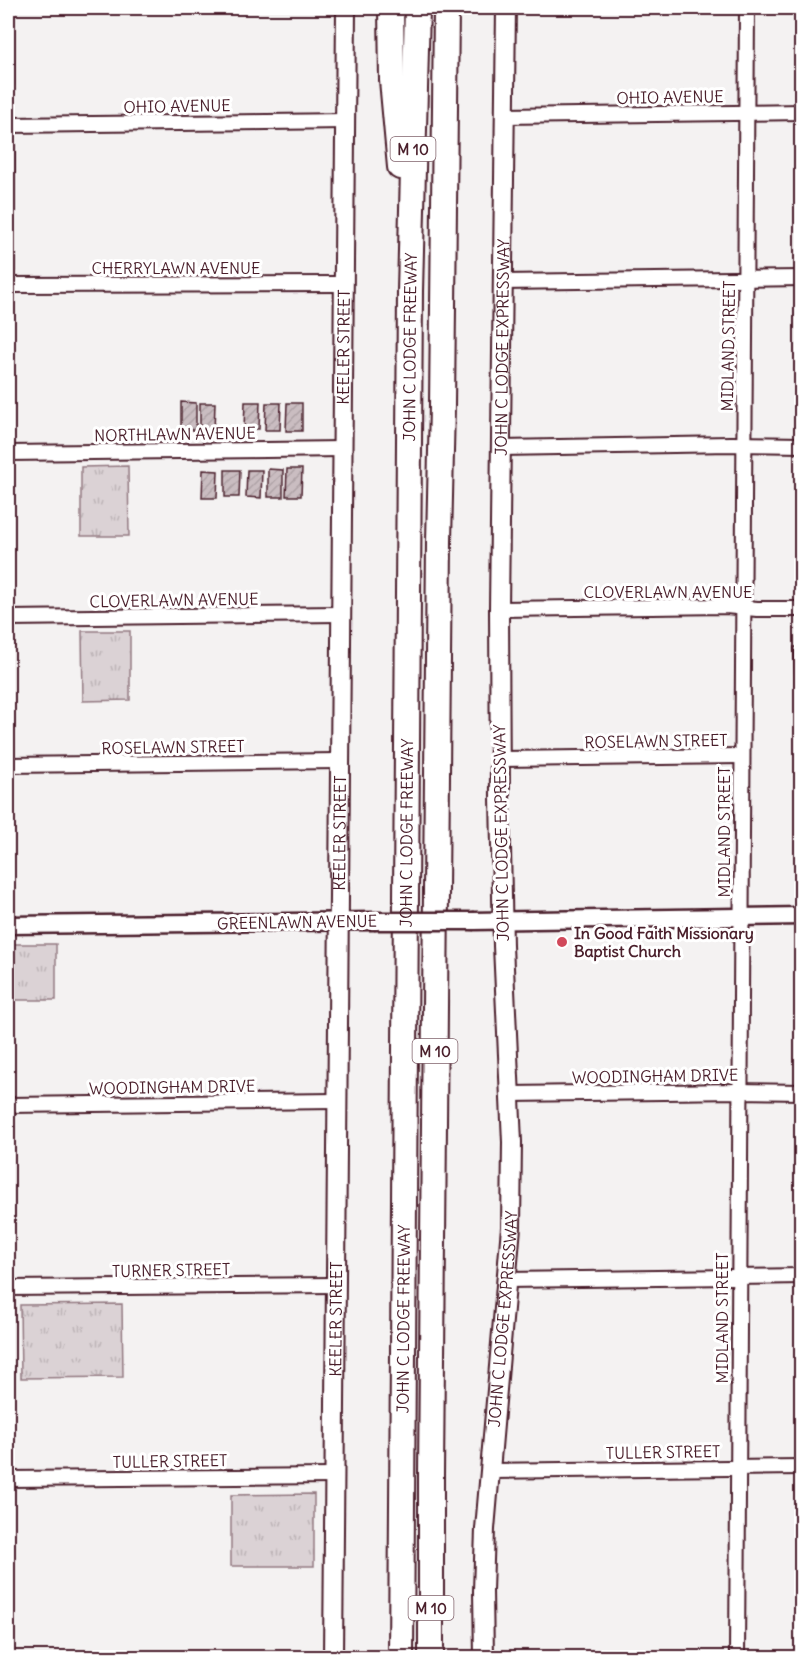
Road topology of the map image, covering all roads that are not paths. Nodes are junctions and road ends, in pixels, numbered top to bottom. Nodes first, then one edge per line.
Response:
1 (346, 8) edge
2 (391, 8) edge
3 (417, 8) edge
4 (446, 8) edge
5 (458, 8) edge
6 (506, 8) edge
7 (747, 8) edge
8 (446, 95) junction
9 (801, 112) edge
10 (745, 113) junction
11 (503, 116) junction
12 (346, 121) junction
13 (8, 125) edge
14 (801, 278) edge
15 (746, 279) junction
16 (501, 282) junction
17 (344, 284) junction
18 (8, 285) edge
19 (410, 291) junction
20 (744, 444) junction
21 (801, 445) edge
22 (500, 448) junction
23 (342, 449) junction
24 (8, 453) edge
25 (743, 608) junction
26 (499, 609) junction
27 (801, 609) edge
28 (340, 614) junction
29 (8, 618) edge
30 (741, 756) junction
31 (499, 759) junction
32 (339, 761) junction
33 (8, 765) edge
34 (801, 916) edge
35 (740, 918) junction
36 (503, 920) junction
37 (338, 922) junction
38 (8, 925) edge
39 (739, 1091) junction
40 (801, 1092) edge
41 (510, 1094) junction
42 (337, 1101) junction
43 (8, 1105) edge
44 (801, 1276) edge
45 (739, 1277) junction
46 (507, 1280) junction
47 (335, 1285) junction
48 (8, 1288) edge
49 (801, 1467) edge
50 (738, 1468) junction
51 (490, 1471) junction
52 (333, 1476) junction
53 (8, 1479) edge
54 (400, 1651) edge
55 (333, 1658) edge
56 (432, 1658) edge
57 (484, 1658) edge
58 (737, 1658) edge

1 - 12 main road, KEELER STREET
2 - 19 highway
3 - 19 highway, JOHN C LODGE FREEWAY / M 10
4 - 8 highway, JOHN C LODGE FREEWAY / M 10
5 - 8 highway
6 - 11 main road, JOHN C LODGE EXPRESSWAY
7 - 10 street, MIDLAND STREET
8 - 56 highway, JOHN C LODGE FREEWAY / M 10
9 - 10 street, OHIO AVENUE
10 - 11 street, OHIO AVENUE
10 - 15 street, MIDLAND STREET
11 - 16 main road, JOHN C LODGE EXPRESSWAY
12 - 13 street, OHIO AVENUE
12 - 17 main road, KEELER STREET
14 - 15 street
15 - 16 street
15 - 20 street, MIDLAND STREET
16 - 22 main road, JOHN C LODGE EXPRESSWAY
17 - 18 street, CHERRYLAWN AVENUE
17 - 23 main road, KEELER STREET
19 - 54 highway, JOHN C LODGE FREEWAY / M 10
20 - 21 street
20 - 22 street
20 - 25 street, MIDLAND STREET
22 - 26 main road, JOHN C LODGE EXPRESSWAY
23 - 24 street, NORTHLAWN AVENUE
23 - 28 main road, KEELER STREET
25 - 26 street, CLOVERLAWN AVENUE
25 - 27 street, CLOVERLAWN AVENUE
25 - 30 street, MIDLAND STREET
26 - 31 main road, JOHN C LODGE EXPRESSWAY
28 - 29 street, CLOVERLAWN AVENUE
28 - 32 main road, KEELER STREET
30 - 31 street, ROSELAWN STREET
30 - 35 street, MIDLAND STREET
31 - 36 main road, JOHN C LODGE EXPRESSWAY
32 - 33 street, ROSELAWN STREET
32 - 37 main road, KEELER STREET
34 - 35 street, GREENLAWN AVENUE
35 - 36 street, GREENLAWN AVENUE
35 - 39 street, MIDLAND STREET
36 - 37 street, GREENLAWN AVENUE, bridge
36 - 41 main road, JOHN C LODGE EXPRESSWAY
37 - 38 street, GREENLAWN AVENUE
37 - 42 main road, KEELER STREET
39 - 40 street, WOODINGHAM DRIVE
39 - 41 street, WOODINGHAM DRIVE
39 - 45 street, MIDLAND STREET
41 - 46 main road, JOHN C LODGE EXPRESSWAY
42 - 43 street, WOODINGHAM DRIVE
42 - 47 main road, KEELER STREET
44 - 45 street
45 - 46 street
45 - 50 street, MIDLAND STREET
46 - 51 main road, JOHN C LODGE EXPRESSWAY
47 - 48 street, TURNER STREET
47 - 52 main road, KEELER STREET
49 - 50 street, TULLER STREET
50 - 51 street, TULLER STREET
50 - 58 street, MIDLAND STREET
51 - 57 main road, JOHN C LODGE EXPRESSWAY
52 - 53 street, TULLER STREET
52 - 55 main road, KEELER STREET

